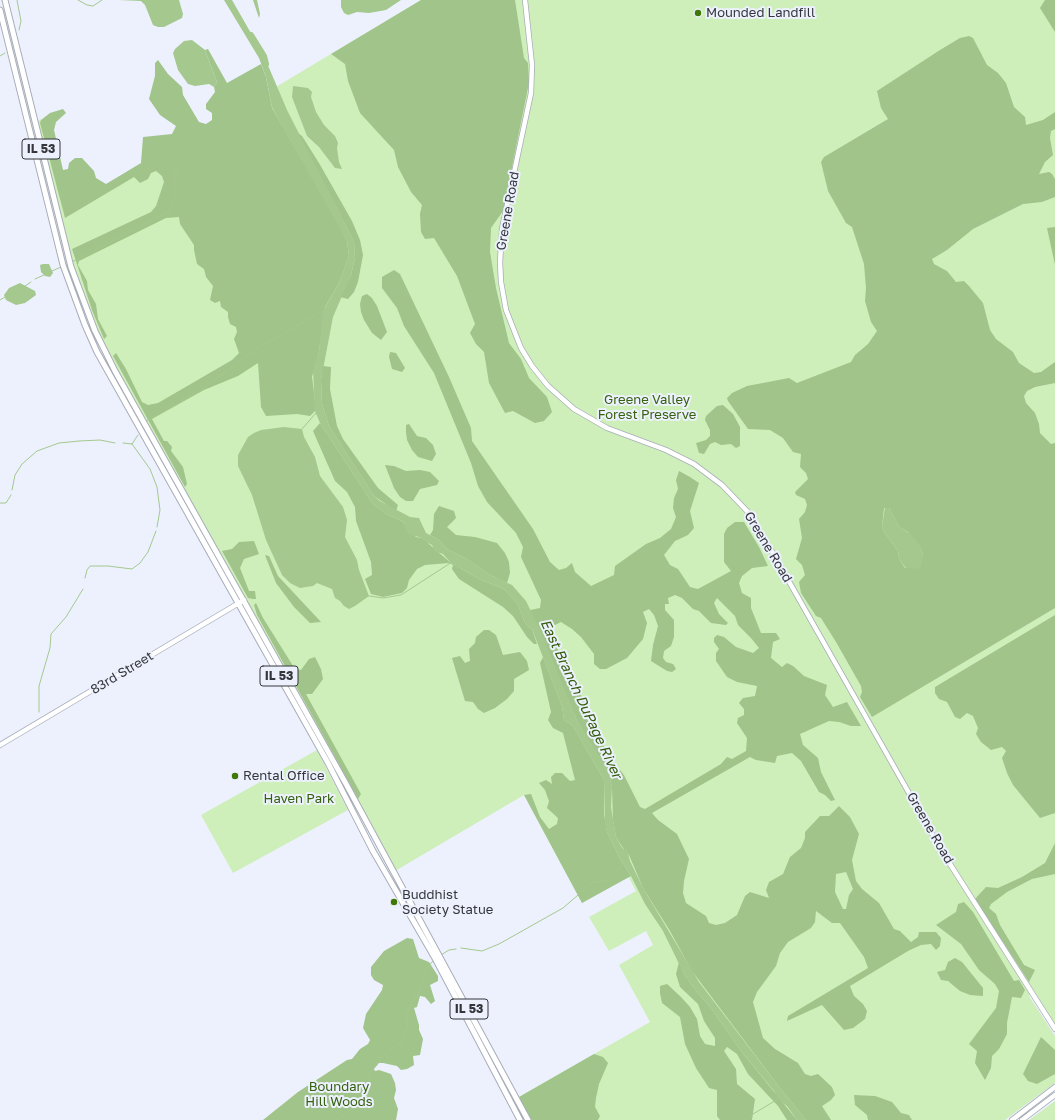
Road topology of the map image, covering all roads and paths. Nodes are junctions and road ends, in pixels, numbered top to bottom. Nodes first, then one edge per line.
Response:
1 (5, 0) edge
2 (525, 0) edge
3 (0, 10) edge
4 (244, 600) junction
5 (238, 603) junction
6 (0, 745) edge
7 (1055, 1029) edge
8 (1055, 1087) edge
9 (1055, 1096) edge
10 (520, 1120) edge
11 (528, 1120) edge
12 (1012, 1120) edge
13 (1022, 1120) edge

1 - 4 main road, IL 53
2 - 7 street, Greene Road
3 - 5 main road, IL 53
4 - 5 street, 83rd Street
4 - 11 main road, IL 53
5 - 6 street, 83rd Street
5 - 10 main road, IL 53
8 - 12 street
9 - 13 street

